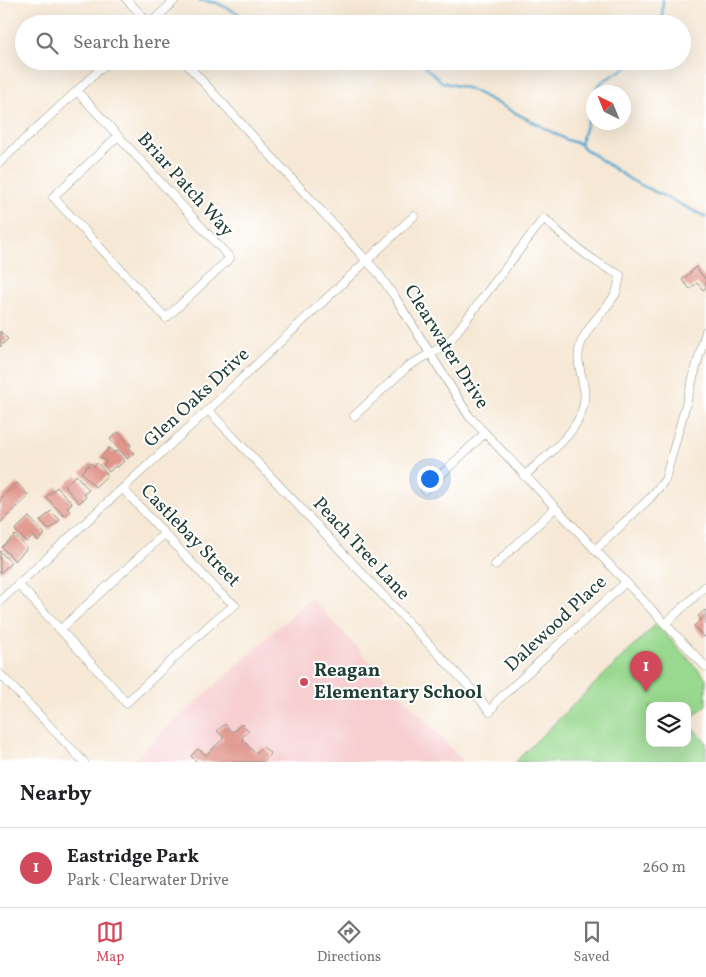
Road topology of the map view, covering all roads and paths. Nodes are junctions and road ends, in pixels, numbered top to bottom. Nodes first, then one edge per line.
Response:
1 (128, 0) edge
2 (175, 0) edge
3 (142, 15) edge
4 (159, 15) edge
5 (99, 70) edge
6 (192, 70) edge
7 (77, 91) junction
8 (118, 136) junction
9 (0, 162) edge
10 (414, 216) dead end
11 (367, 261) junction
12 (706, 331) edge
13 (429, 353) junction
14 (208, 410) junction
15 (354, 416) dead end
16 (484, 434) junction
17 (524, 476) junction
18 (123, 489) junction
19 (425, 490) dead end
20 (555, 508) junction
21 (164, 534) junction
22 (595, 550) junction
23 (495, 565) dead end
24 (625, 583) junction
25 (18, 584) junction
26 (706, 586) edge
27 (0, 601) edge
28 (665, 624) junction
29 (61, 629) junction
30 (706, 667) edge
31 (0, 674) edge
32 (6, 680) junction
33 (0, 686) edge
34 (490, 712) joint
35 (84, 762) edge

1 - 3 street
2 - 4 street
5 - 7 street
6 - 11 street, Clearwater Drive
7 - 8 street, Briar Patch Way
7 - 9 street
8 - 8 street, Briar Patch Way
10 - 11 street, Glen Oaks Drive
11 - 13 street, Clearwater Drive
11 - 14 street, Glen Oaks Drive
12 - 22 street
13 - 15 street
13 - 16 street, Clearwater Drive
13 - 17 street
14 - 18 street, Glen Oaks Drive
14 - 34 street, Peach Tree Lane
16 - 17 street, Clearwater Drive
16 - 19 street
17 - 20 street, Clearwater Drive
18 - 21 street, Castlebay Street
18 - 25 street, Glen Oaks Drive
20 - 22 street, Clearwater Drive
20 - 23 street
21 - 29 street
21 - 29 street, Castlebay Street
22 - 24 street, Clearwater Drive
24 - 28 street, Clearwater Drive
24 - 34 street, Dalewood Place
25 - 27 street, Glen Oaks Drive
25 - 29 street
26 - 28 street
28 - 30 street, Clearwater Drive
31 - 32 street
32 - 33 street
32 - 35 street

